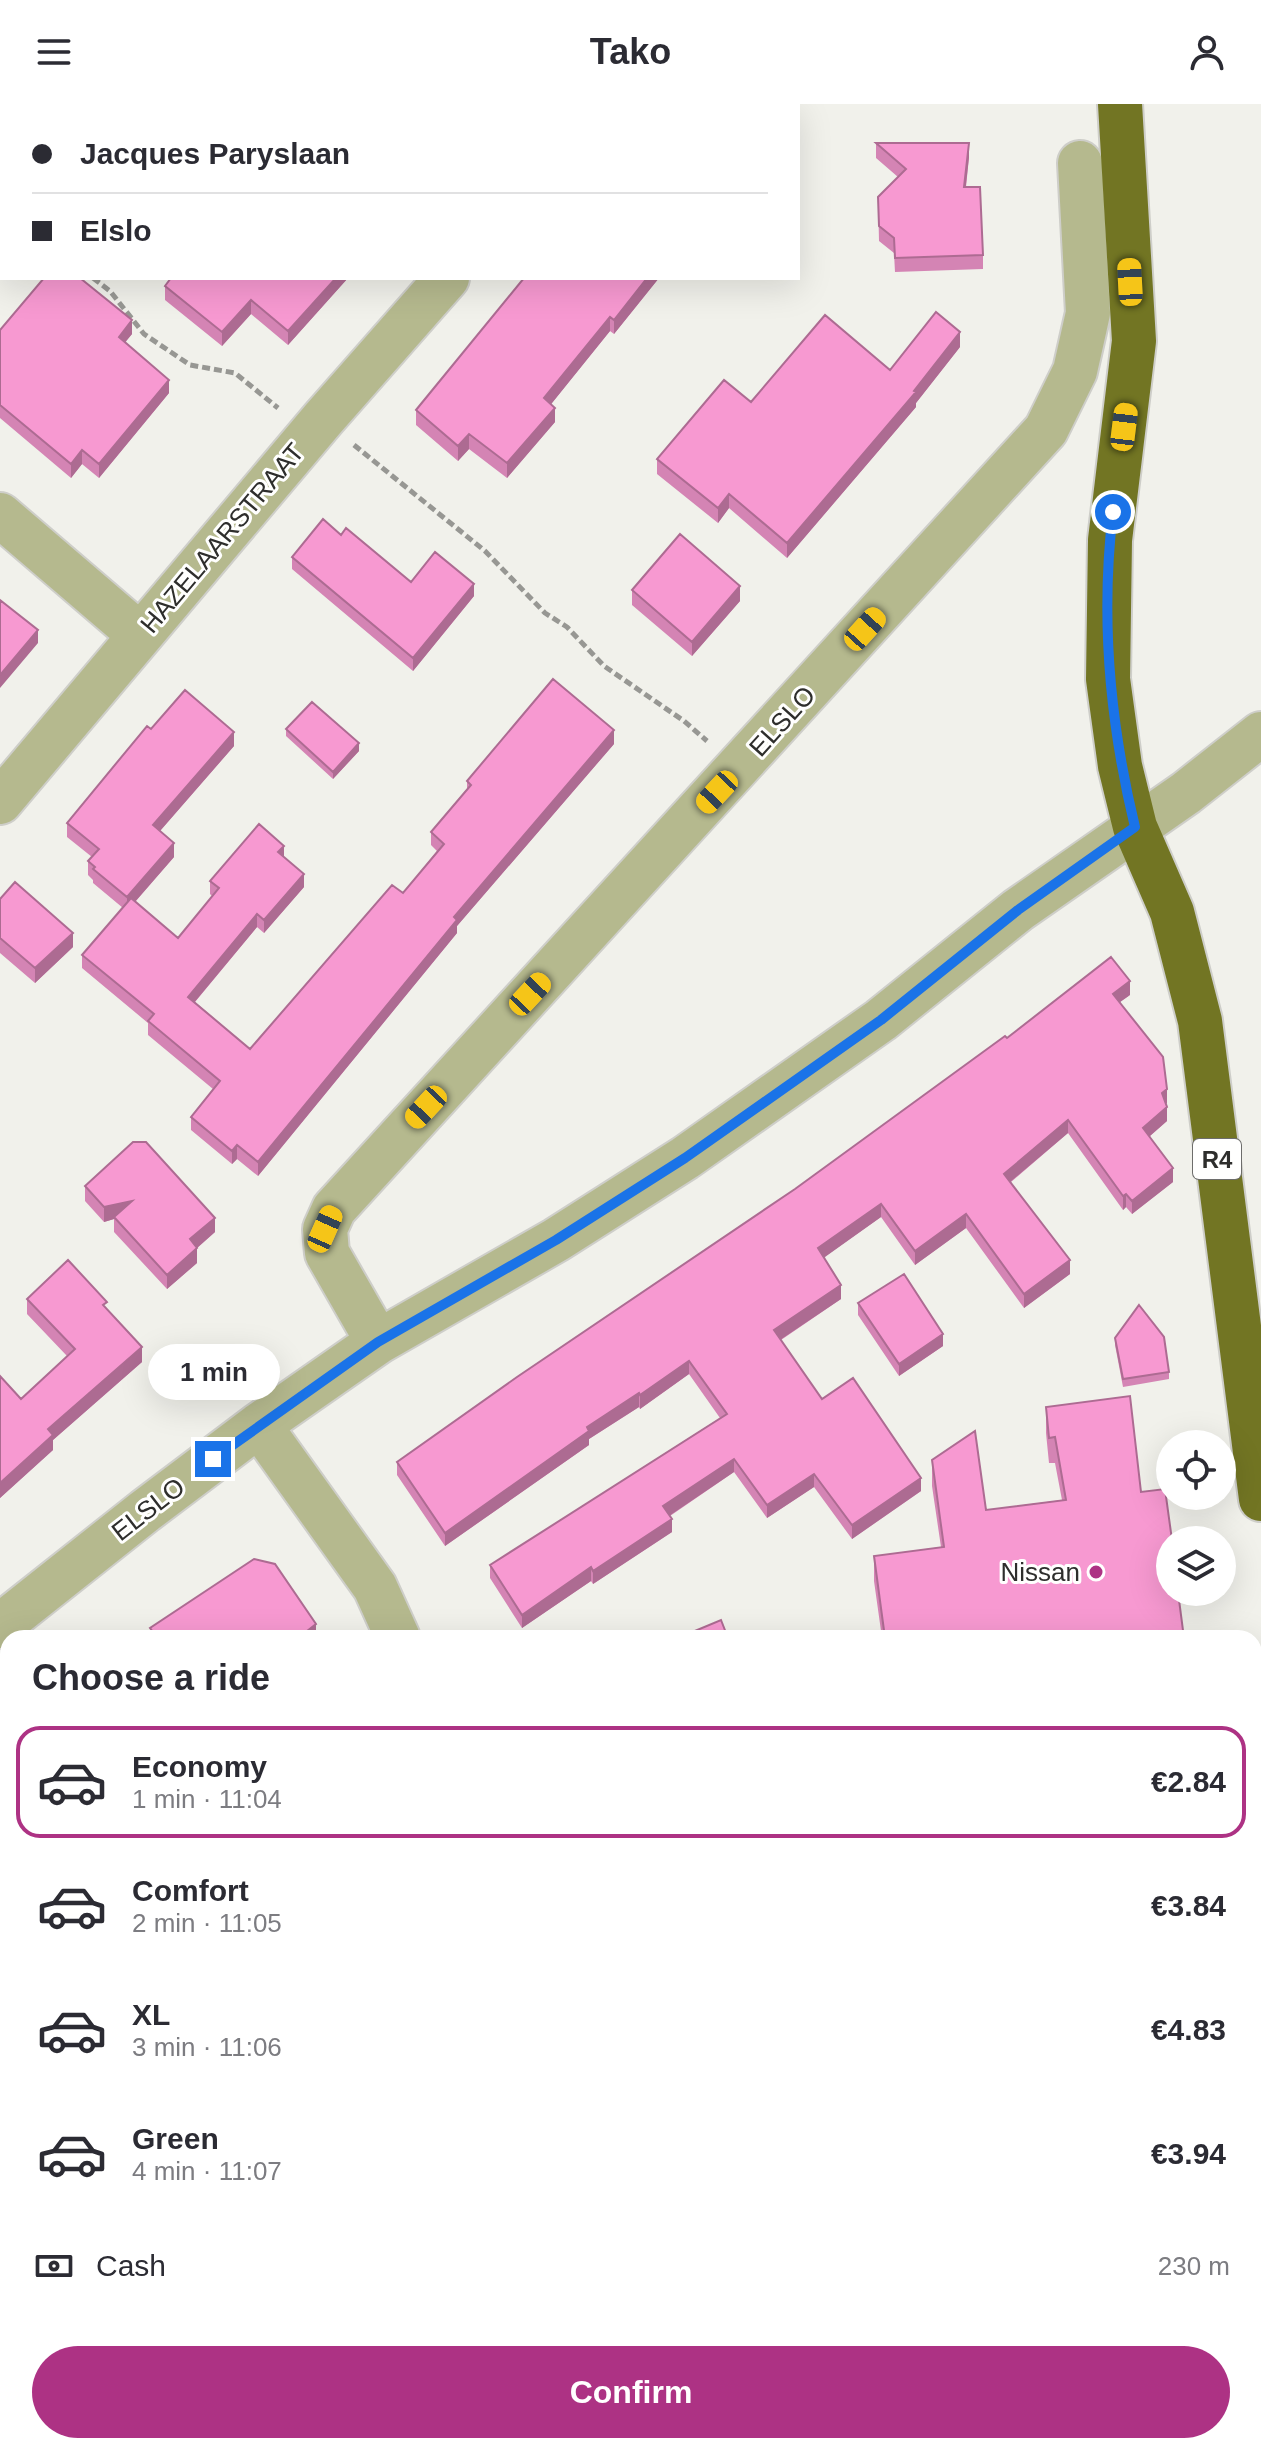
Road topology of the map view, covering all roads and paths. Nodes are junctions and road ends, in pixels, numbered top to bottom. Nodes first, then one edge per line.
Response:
1 (1120, 104) edge
2 (1080, 163) dead end
3 (96, 280) edge
4 (445, 280) edge
5 (317, 426) junction
6 (0, 515) edge
7 (140, 635) junction
8 (1261, 734) edge
9 (738, 769) junction
10 (0, 802) edge
11 (1135, 827) junction
12 (378, 1342) junction
13 (259, 1425) junction
14 (1261, 1499) edge
15 (0, 1626) edge
16 (394, 1630) edge

1 - 11 highway, R4
2 - 9 street, ELSLO
3 - 5 path
4 - 5 street, HAZELAARSTRAAT
5 - 7 street, HAZELAARSTRAAT
5 - 9 path
6 - 7 street
7 - 10 street, HAZELAARSTRAAT
8 - 11 street, ELSLO
9 - 12 street, ELSLO
11 - 12 street, ELSLO
11 - 14 highway, R4
12 - 13 street, ELSLO
13 - 15 street, ELSLO
13 - 16 street

